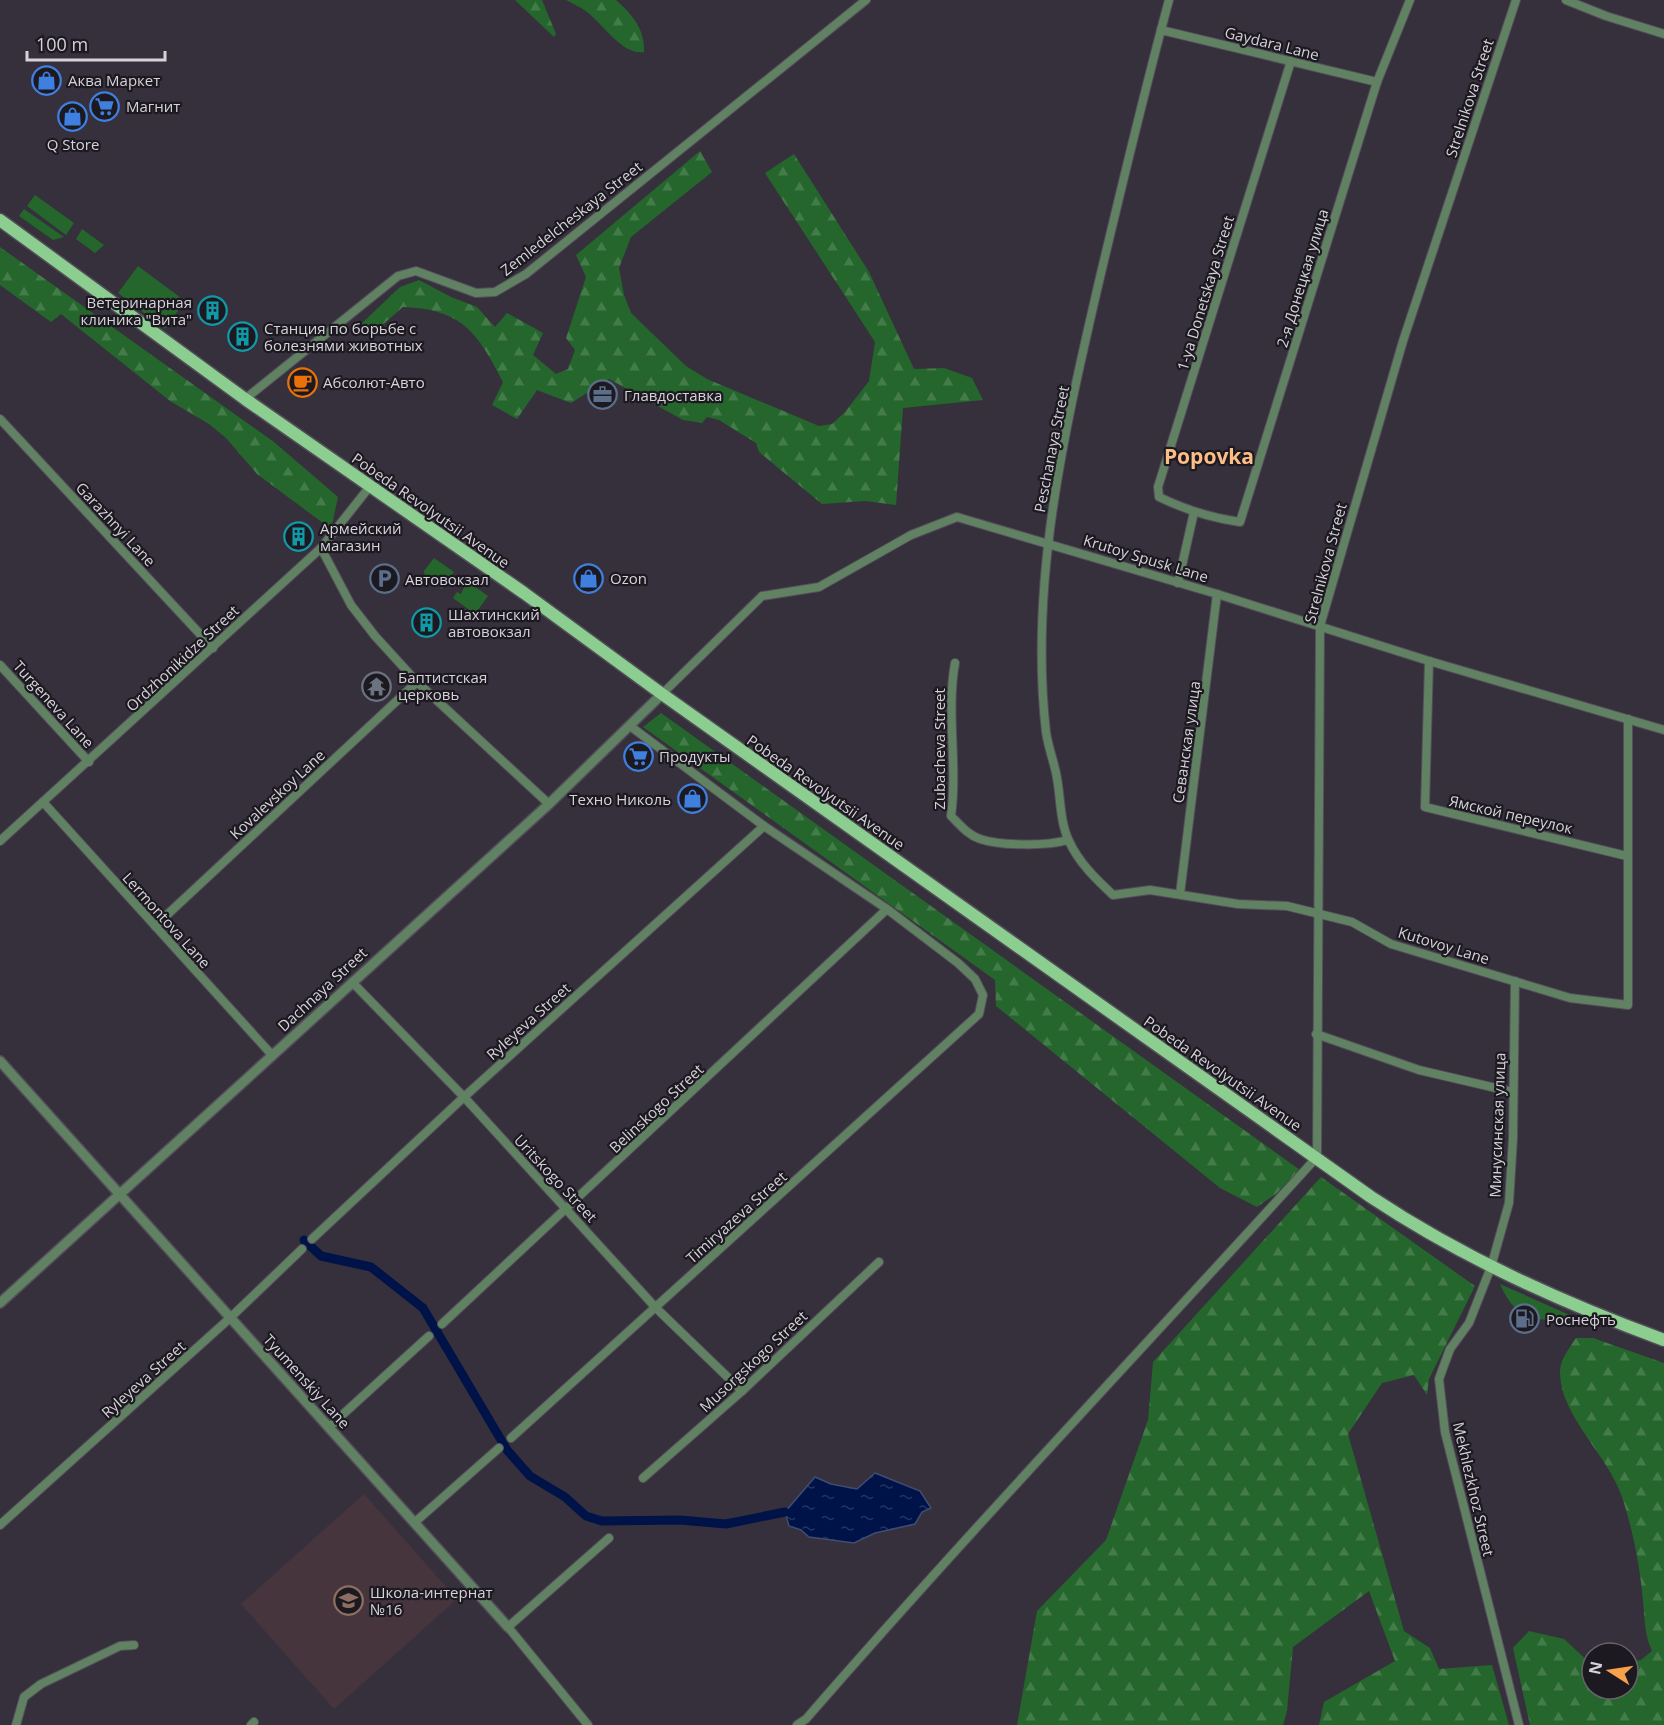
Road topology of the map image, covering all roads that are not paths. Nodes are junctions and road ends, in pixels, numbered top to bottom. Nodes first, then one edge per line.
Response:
1 (866, 0) edge
2 (1169, 0) edge
3 (1410, 0) edge
4 (1516, 0) edge
5 (1566, 0) edge
6 (1161, 30) junction
7 (1664, 34) edge
8 (1292, 61) junction
9 (1377, 82) junction
10 (0, 220) edge
11 (245, 399) junction
12 (0, 419) edge
13 (371, 485) junction
14 (1194, 513) junction
15 (1047, 542) junction
16 (321, 548) junction
17 (1178, 583) junction
18 (1217, 594) junction
19 (1320, 626) junction
20 (213, 648) junction
21 (1429, 661) junction
22 (955, 663) dead end
23 (0, 665) edge
24 (417, 682) junction
25 (662, 694) junction
26 (1628, 718) junction
27 (630, 726) junction
28 (1664, 730) edge
29 (89, 762) junction
30 (43, 802) junction
31 (549, 804) junction
32 (764, 826) junction
33 (1068, 840) junction
34 (0, 841) edge
35 (1627, 856) junction
36 (1180, 894) junction
37 (1113, 895) joint
38 (887, 909) junction
39 (1318, 913) junction
40 (155, 926) junction
41 (352, 981) junction
42 (1515, 981) junction
43 (1316, 1035) junction
44 (272, 1055) junction
45 (1, 1065) edge
46 (1513, 1092) junction
47 (464, 1097) junction
48 (1317, 1157) junction
49 (120, 1193) junction
50 (568, 1209) junction
51 (312, 1239) dead end
52 (302, 1249) dead end
53 (879, 1262) dead end
54 (1491, 1267) junction
55 (0, 1303) edge
56 (656, 1308) junction
57 (230, 1318) junction
58 (442, 1324) dead end
59 (429, 1336) dead end
60 (1664, 1340) edge
61 (742, 1391) junction
62 (329, 1427) junction
63 (510, 1438) dead end
64 (500, 1448) dead end
65 (643, 1478) dead end
66 (414, 1523) junction
67 (0, 1525) edge
68 (609, 1538) dead end
69 (508, 1627) junction
70 (134, 1645) dead end
71 (16, 1725) edge
72 (588, 1725) edge
73 (797, 1725) edge
74 (1519, 1725) edge

1 - 11 street, Zemledelcheskaya Street
2 - 6 street, Peschanaya Street
3 - 9 street, 2-я Донецкая улица
4 - 19 street, Strelnikova Street
5 - 7 street
6 - 8 street, Gaydara Lane
6 - 15 street, Peschanaya Street
8 - 9 street, Gaydara Lane
8 - 14 street, 1-ya Donetskaya Street
9 - 14 street, 2-я Донецкая улица
10 - 11 main road, Pobeda Revolyutsii Avenue
11 - 13 main road, Pobeda Revolyutsii Avenue
12 - 20 street, Garazhnyi Lane
13 - 16 street, Ordzhonikidze Street
13 - 25 main road, Pobeda Revolyutsii Avenue
14 - 17 street
15 - 17 street, Krutoy Spusk Lane
15 - 25 street, Krutoy Spusk Lane
15 - 33 street, Peschanaya Street
16 - 20 street, Ordzhonikidze Street
16 - 24 street
17 - 18 street, Krutoy Spusk Lane
18 - 19 street, Krutoy Spusk Lane
18 - 36 street, Севанская улица
19 - 21 street, Krutoy Spusk Lane
19 - 39 street, Strelnikova Street
20 - 29 street, Ordzhonikidze Street
21 - 26 street, Krutoy Spusk Lane
21 - 35 street, Ямской переулок
22 - 33 street, Zubacheva Street
23 - 29 street, Turgeneva Lane
24 - 31 street
24 - 40 street, Kovalevskoy Lane
25 - 27 street, Dachnaya Street
25 - 48 main road, Pobeda Revolyutsii Avenue
26 - 28 street, Krutoy Spusk Lane
26 - 35 street
27 - 31 street, Dachnaya Street
27 - 32 street
29 - 30 street, Ordzhonikidze Street
30 - 34 street, Ordzhonikidze Street
30 - 40 street, Lermontova Lane
31 - 41 street, Dachnaya Street
32 - 38 street
32 - 47 street, Ryleyeva Street
33 - 37 street, Peschanaya Street
35 - 42 street, Kutovoy Lane
36 - 37 street, Kutovoy Lane
36 - 39 street, Kutovoy Lane
38 - 50 street, Belinskogo Street
38 - 56 street, Timiryazeva Street
39 - 42 street, Kutovoy Lane
39 - 43 street, Strelnikova Street
40 - 44 street, Lermontova Lane
41 - 44 street, Dachnaya Street
41 - 47 street, Uritskogo Street
42 - 46 street, Минусинская улица
43 - 46 street
43 - 48 street, Strelnikova Street
44 - 49 street, Dachnaya Street
45 - 49 street, Tyumenskiy Lane
46 - 54 street, Минусинская улица
47 - 50 street, Uritskogo Street
47 - 51 street, Ryleyeva Street
48 - 54 main road, Pobeda Revolyutsii Avenue
48 - 73 street
49 - 55 street, Dachnaya Street
49 - 57 street, Tyumenskiy Lane
50 - 56 street, Uritskogo Street
50 - 58 street, Belinskogo Street
52 - 57 street, Ryleyeva Street
53 - 61 street, Musorgskogo Street
54 - 60 main road, Pobeda Revolyutsii Avenue
54 - 74 street, Mekhlezkhoz Street
56 - 61 street, Uritskogo Street
56 - 63 street, Timiryazeva Street
57 - 62 street, Tyumenskiy Lane
57 - 67 street, Ryleyeva Street
59 - 62 street
61 - 65 street, Musorgskogo Street
62 - 66 street, Tyumenskiy Lane
64 - 66 street
66 - 69 street, Tyumenskiy Lane
68 - 69 street
69 - 72 street, Tyumenskiy Lane
70 - 71 street

